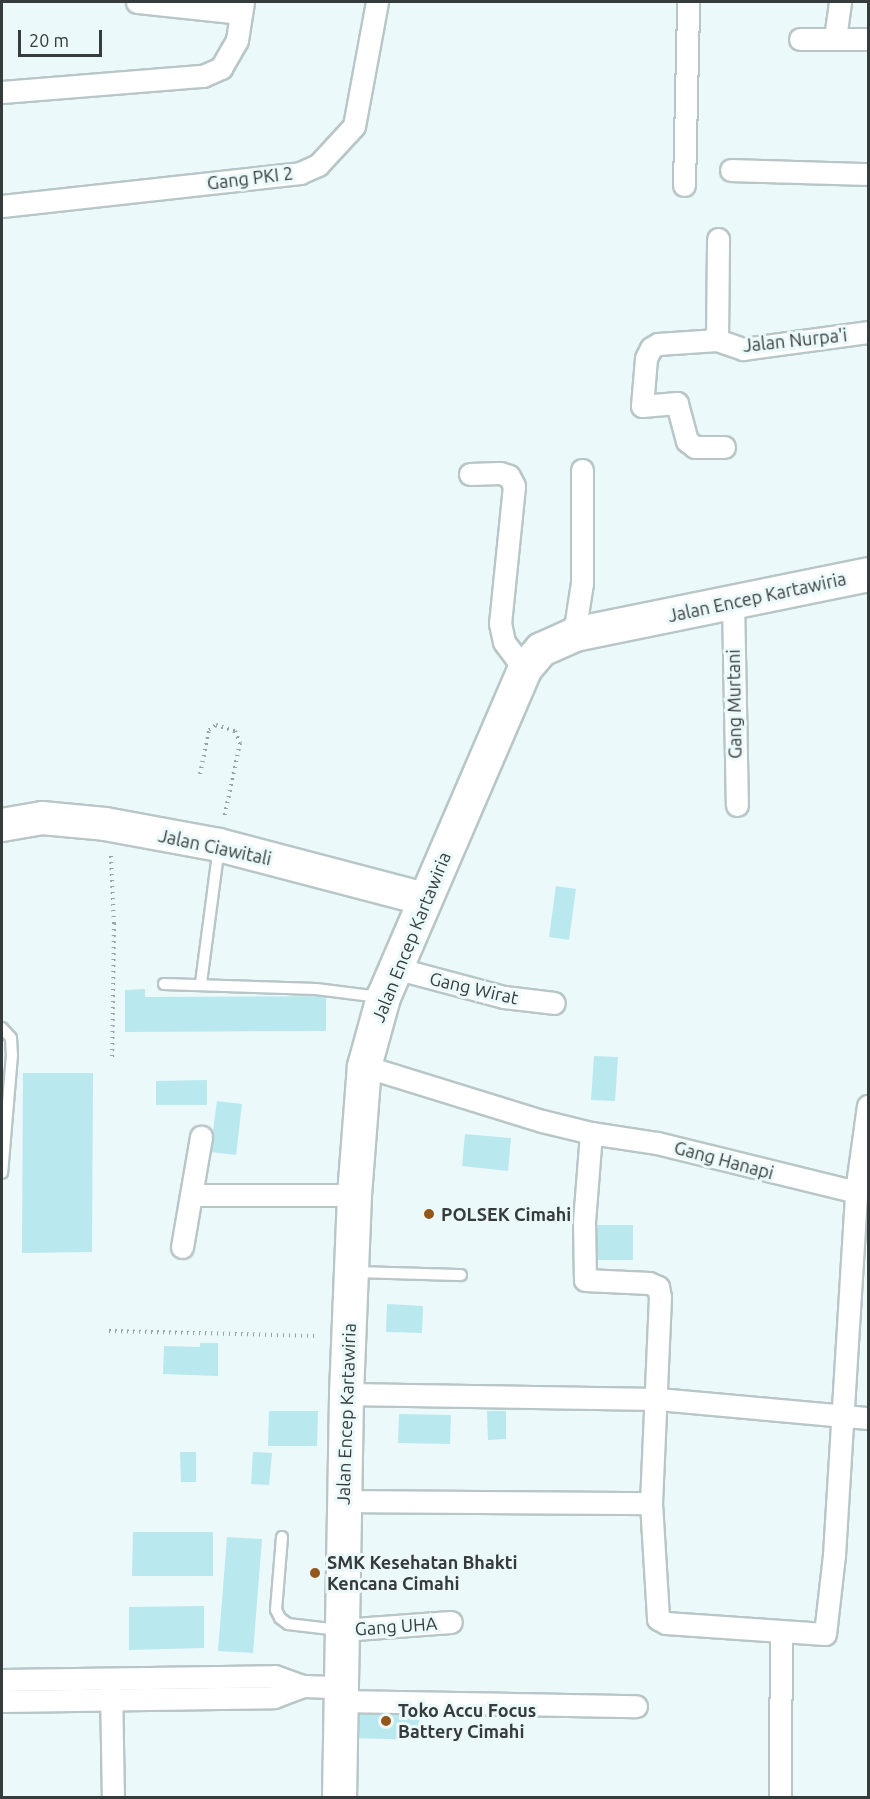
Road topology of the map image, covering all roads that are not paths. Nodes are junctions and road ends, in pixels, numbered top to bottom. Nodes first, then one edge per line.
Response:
1 (137, 2) edge
2 (377, 2) edge
3 (688, 2) edge
4 (840, 2) edge
5 (242, 7) edge
6 (835, 38) junction
7 (800, 39) dead end
8 (868, 39) edge
9 (2, 92) edge
10 (730, 170) dead end
11 (868, 174) edge
12 (684, 185) dead end
13 (2, 206) edge
14 (718, 239) dead end
15 (868, 332) edge
16 (717, 340) junction
17 (724, 447) dead end
18 (582, 470) dead end
19 (470, 474) dead end
20 (868, 574) edge
21 (733, 602) junction
22 (574, 634) junction
23 (524, 669) junction
24 (737, 805) dead end
25 (2, 825) edge
26 (219, 845) junction
27 (425, 899) junction
28 (201, 983) junction
29 (389, 983) junction
30 (164, 984) dead end
31 (554, 1003) dead end
32 (2, 1028) edge
33 (364, 1066) junction
34 (868, 1106) edge
35 (591, 1134) junction
36 (201, 1137) dead end
37 (2, 1173) edge
38 (856, 1192) junction
39 (191, 1195) junction
40 (354, 1195) junction
41 (182, 1247) dead end
42 (861, 1258) edge
43 (351, 1272) junction
44 (461, 1275) dead end
45 (346, 1394) junction
46 (658, 1399) junction
47 (842, 1416) junction
48 (868, 1418) edge
49 (343, 1501) junction
50 (651, 1503) junction
51 (282, 1537) dead end
52 (451, 1622) dead end
53 (341, 1630) junction
54 (781, 1633) junction
55 (111, 1677) junction
56 (2, 1680) edge
57 (303, 1686) junction
58 (339, 1694) junction
59 (112, 1700) junction
60 (2, 1701) edge
61 (636, 1706) dead end
62 (113, 1797) edge
63 (339, 1797) edge
64 (780, 1797) edge

1 - 5 street
2 - 13 street, Gang PKI 2
3 - 12 street
4 - 6 street
5 - 9 street
6 - 7 street
6 - 8 street
10 - 11 street
14 - 16 street
15 - 16 street, Jalan Nurpa'i
16 - 17 street, Jalan Nurpa'i
18 - 22 street
19 - 23 street
20 - 21 main road, Jalan Encep Kartawiria
21 - 22 main road, Jalan Encep Kartawiria
21 - 24 street, Gang Murtani
22 - 23 main road, Jalan Encep Kartawiria
23 - 27 main road, Jalan Encep Kartawiria
25 - 26 main road, Jalan Ciawitali
26 - 27 main road, Jalan Ciawitali
26 - 28 lane
27 - 29 main road, Jalan Encep Kartawiria
28 - 29 lane
28 - 30 lane
29 - 31 street, Gang Wirat
29 - 33 main road, Jalan Encep Kartawiria
32 - 37 lane
33 - 35 street, Gang Hanapi
33 - 40 main road, Jalan Encep Kartawiria
34 - 38 street
35 - 38 street, Gang Hanapi
35 - 46 street
36 - 39 street
38 - 42 street
39 - 40 street
39 - 41 street
40 - 43 main road, Jalan Encep Kartawiria
42 - 47 street
43 - 44 lane
43 - 45 main road, Jalan Encep Kartawiria
45 - 46 street
45 - 49 main road, Jalan Encep Kartawiria
46 - 47 street
46 - 50 street
47 - 48 street
47 - 54 street
49 - 50 street
49 - 53 main road, Jalan Encep Kartawiria
50 - 54 street
51 - 53 lane
52 - 53 street, Gang UHA
53 - 58 main road, Jalan Encep Kartawiria
54 - 64 street
55 - 56 street
55 - 57 street
55 - 59 street
57 - 58 street
57 - 59 street
58 - 61 street
58 - 63 main road, Jalan Encep Kartawiria
59 - 60 street
59 - 62 street

